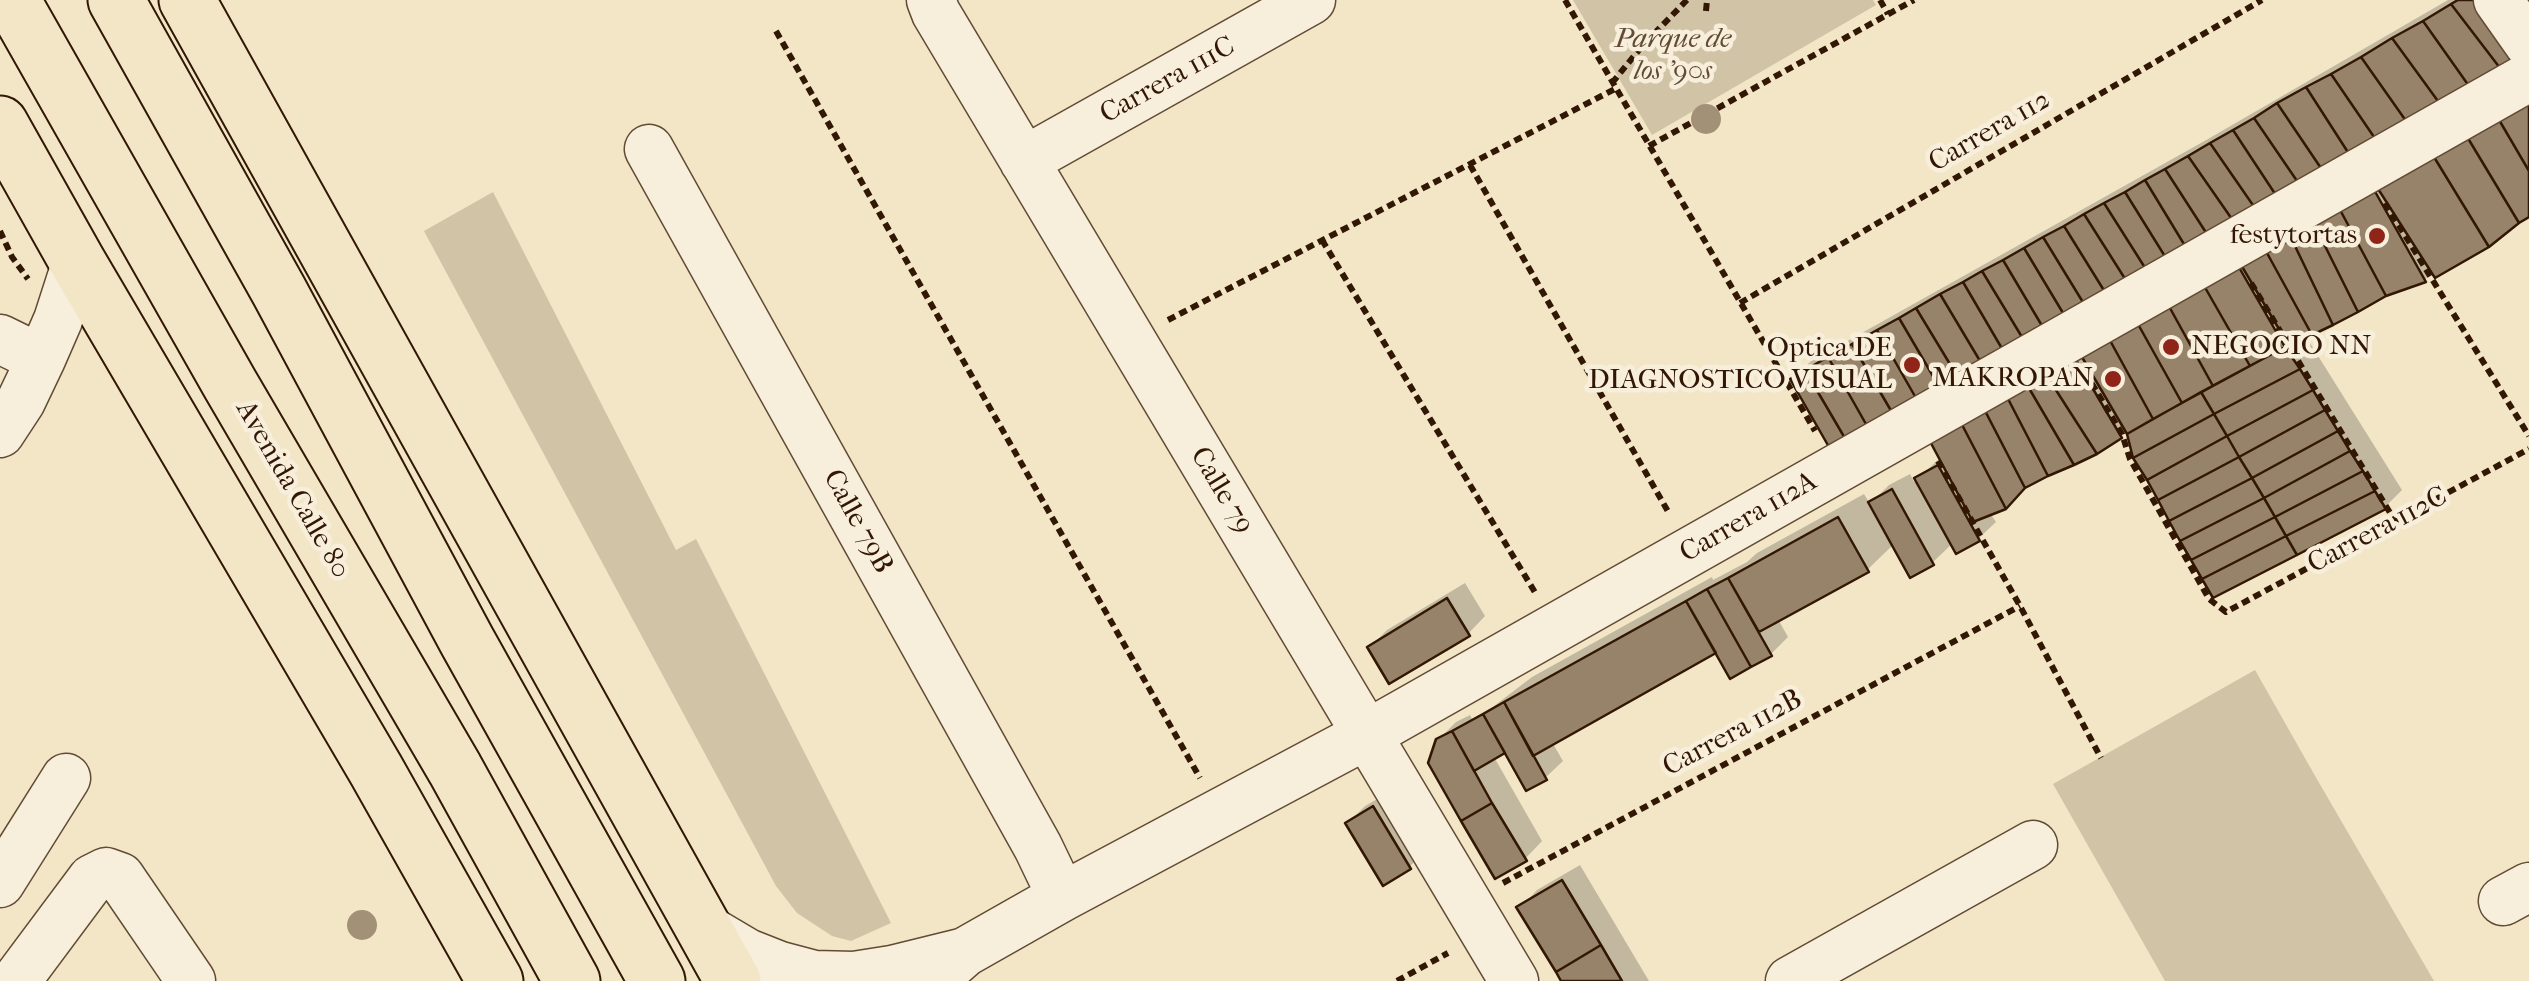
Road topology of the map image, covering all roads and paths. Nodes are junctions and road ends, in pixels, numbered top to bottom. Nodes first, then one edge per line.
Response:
1 (12, 0) edge
2 (116, 0) edge
3 (187, 0) edge
4 (931, 0) edge
5 (1312, 0) edge
6 (1565, 0) edge
7 (1687, 0) edge
8 (1707, 0) edge
9 (1880, 0) edge
10 (1914, 0) edge
11 (2262, 0) edge
12 (2498, 0) edge
13 (1706, 11) dead end
14 (1888, 14) junction
15 (776, 32) dead end
16 (2529, 44) edge
17 (2529, 77) edge
18 (1614, 86) junction
19 (0, 124) edge
20 (1649, 146) junction
21 (648, 150) dead end
22 (1024, 161) junction
23 (1470, 164) junction
24 (2364, 170) junction
25 (0, 231) edge
26 (1322, 240) junction
27 (2229, 246) junction
28 (12, 257) dead end
29 (77, 261) junction
30 (1740, 303) junction
31 (1131, 339) junction
32 (2065, 339) junction
33 (21, 349) edge
34 (1916, 423) junction
35 (0, 433) edge
36 (2529, 436) edge
37 (2529, 450) edge
38 (1837, 468) junction
39 (2395, 521) junction
40 (1690, 552) junction
41 (2020, 606) junction
42 (1556, 628) junction
43 (1366, 735) junction
44 (2100, 758) dead end
45 (66, 778) dead end
46 (1220, 814) junction
47 (2033, 845) dead end
48 (0, 882) edge
49 (1062, 896) junction
50 (1476, 918) junction
51 (703, 927) junction
52 (949, 967) edge
53 (16, 981) edge
54 (192, 981) edge
55 (495, 981) edge
56 (572, 981) edge
57 (658, 981) edge
58 (733, 981) edge
59 (1397, 981) edge
60 (1514, 981) edge
61 (1790, 981) edge

1 - 56 highway, Avenida Calle 80
2 - 57 highway
3 - 51 highway
4 - 22 street, Calle 79
5 - 22 street, Carrera 111C
6 - 18 path
7 - 18 path
8 - 13 path
9 - 14 path
10 - 14 path
11 - 30 path, Carrera 112
12 - 16 street
14 - 20 path
15 - 46 path
17 - 24 street, Carrera 112A
18 - 20 path
18 - 23 path
19 - 29 highway
20 - 30 path
21 - 49 street, Calle 79B
22 - 31 street, Calle 79
23 - 26 path
23 - 40 path
24 - 27 street, Carrera 112A
24 - 36 path
25 - 28 path
26 - 31 path
26 - 42 path
27 - 32 street, Carrera 112A
27 - 39 path
29 - 33 street
29 - 55 highway
30 - 38 path
31 - 43 street, Calle 79
32 - 34 street, Carrera 112A
32 - 39 path, Carrera 112C
33 - 35 street
34 - 38 street, Carrera 112A
34 - 41 path
37 - 39 path, Carrera 112C
38 - 40 street, Carrera 112A
40 - 42 street, Carrera 112A
41 - 44 path
41 - 50 path, Carrera 112B
42 - 43 street, Carrera 112A
43 - 46 street, Carrera 112A
43 - 50 street, Calle 79
45 - 48 street
46 - 49 street, Carrera 112A
47 - 61 street
49 - 52 street, Carrera 112A
50 - 59 path, Carrera 112B
50 - 60 street, Calle 79
51 - 52 street, Carrera 112A
51 - 58 highway
53 - 54 street

